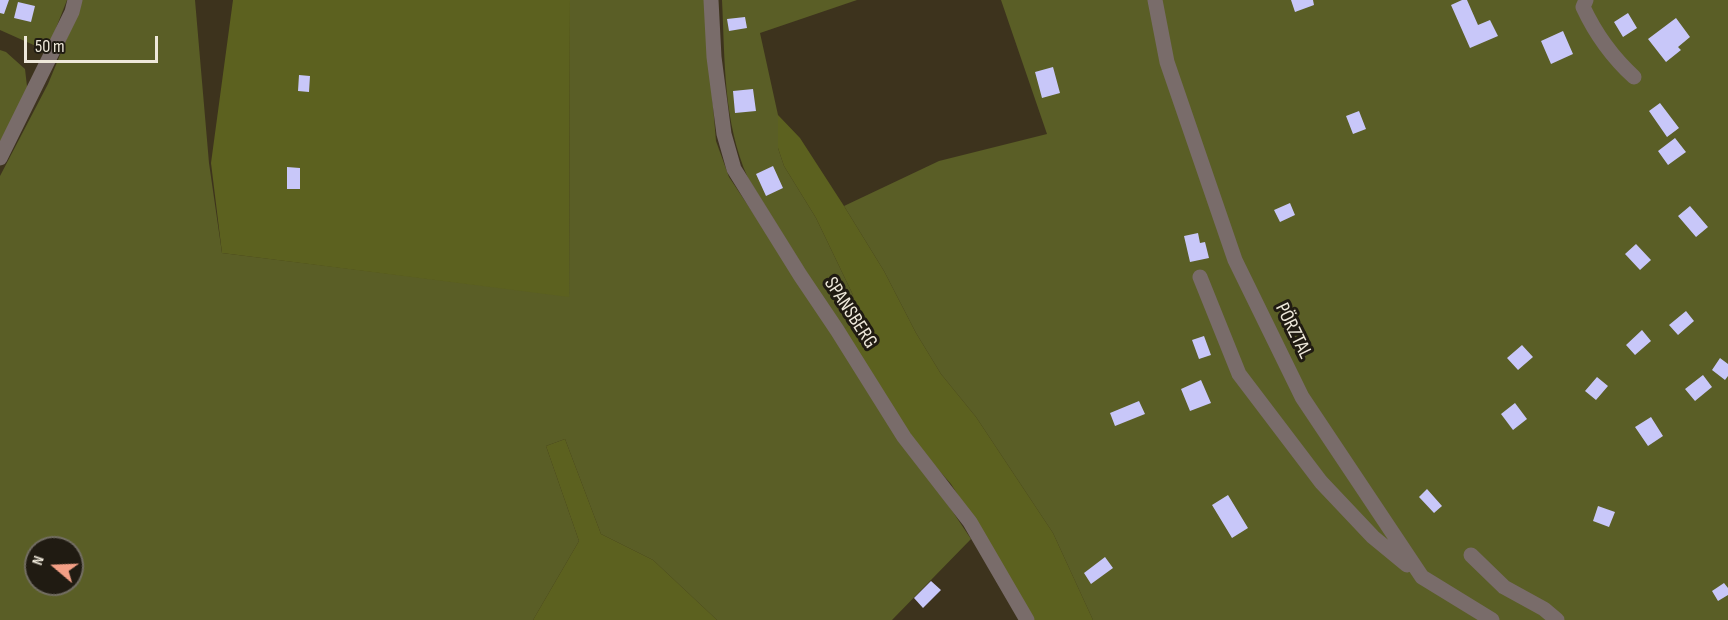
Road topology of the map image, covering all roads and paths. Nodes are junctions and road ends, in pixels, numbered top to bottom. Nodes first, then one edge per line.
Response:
1 (75, 0) edge
2 (711, 0) edge
3 (1155, 0) edge
4 (1586, 0) edge
5 (1634, 77) dead end
6 (0, 158) edge
7 (1200, 277) dead end
8 (1471, 555) dead end
9 (1422, 578) junction
10 (1027, 620) edge
11 (1492, 620) edge
12 (1557, 620) edge

1 - 6 street
2 - 10 street, SPANSBERG
3 - 9 street, PÖRZTAL
4 - 5 street
7 - 9 street
8 - 12 street
9 - 11 street, PÖRZTAL

